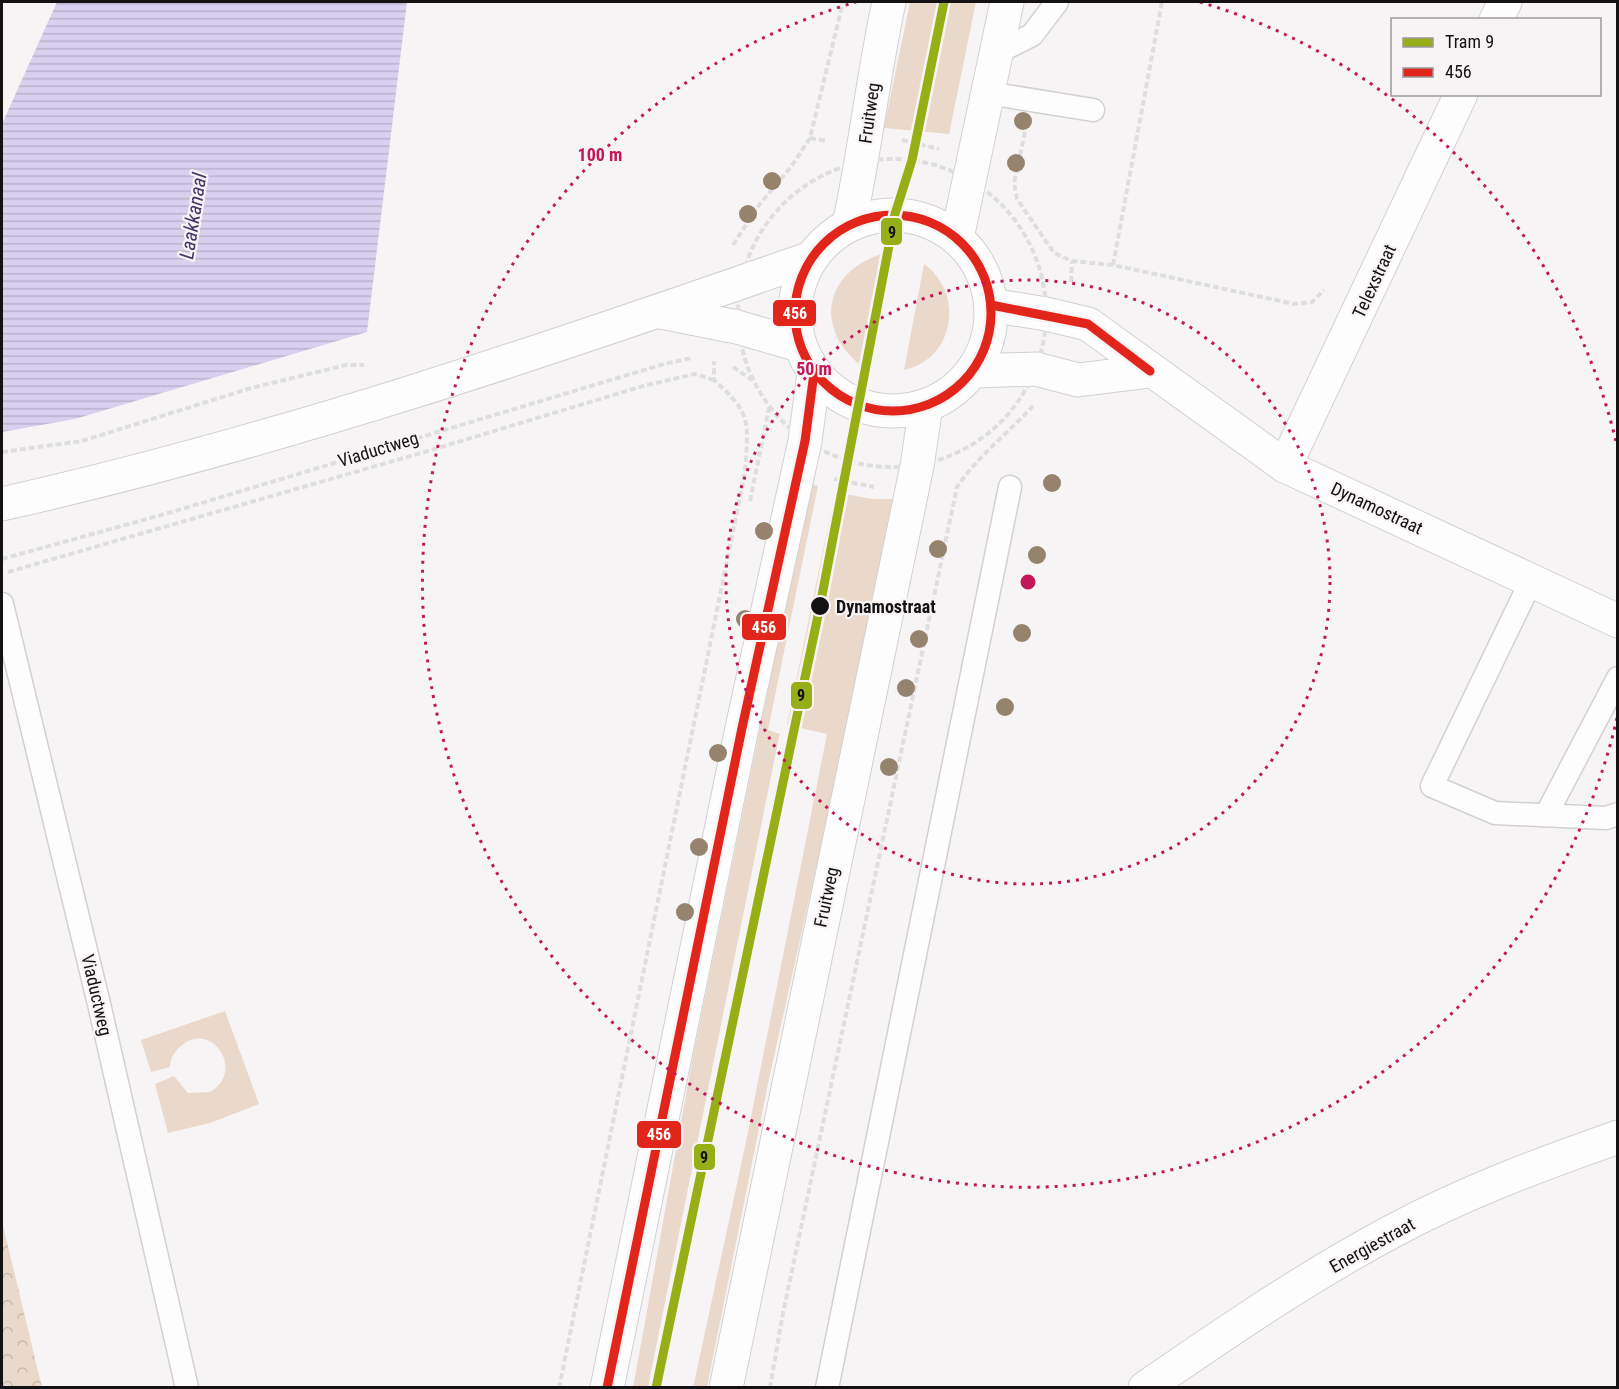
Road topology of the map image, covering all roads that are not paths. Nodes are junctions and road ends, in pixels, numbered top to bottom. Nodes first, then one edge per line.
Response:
1 (889, 2) edge
2 (1007, 2) edge
3 (1057, 2) edge
4 (1505, 2) edge
5 (1497, 18) edge
6 (996, 53) junction
7 (988, 93) junction
8 (1460, 96) edge
9 (1093, 110) dead end
10 (849, 225) junction
11 (957, 238) junction
12 (811, 258) junction
13 (991, 305) junction
14 (661, 312) junction
15 (806, 359) junction
16 (1150, 370) junction
17 (973, 371) junction
18 (926, 406) junction
19 (1285, 466) junction
20 (1010, 487) dead end
21 (2, 504) edge
22 (1531, 581) junction
23 (2, 604) edge
24 (1617, 621) edge
25 (1617, 678) edge
26 (1617, 814) edge
27 (1546, 816) junction
28 (1617, 1137) edge
29 (187, 1388) edge
30 (607, 1388) edge
31 (726, 1388) edge
32 (827, 1388) edge
33 (1144, 1388) edge

1 - 10 street, Fruitweg
2 - 6 street
3 - 6 lane
4 - 5 street
6 - 7 street
7 - 9 lane
7 - 11 street
8 - 19 street, Telexstraat
10 - 11 street
10 - 12 street
11 - 13 street
12 - 14 street
12 - 15 street
13 - 16 street, Dynamostraat
13 - 17 street
14 - 15 street
14 - 21 street
15 - 18 street
15 - 30 street
16 - 17 street
16 - 19 street, Dynamostraat
17 - 18 street
18 - 31 street, Fruitweg
19 - 22 street, Dynamostraat
20 - 32 lane
22 - 24 street, Dynamostraat
22 - 27 lane
23 - 29 lane, Viaductweg
25 - 27 lane
26 - 27 lane
28 - 33 street, Energiestraat

